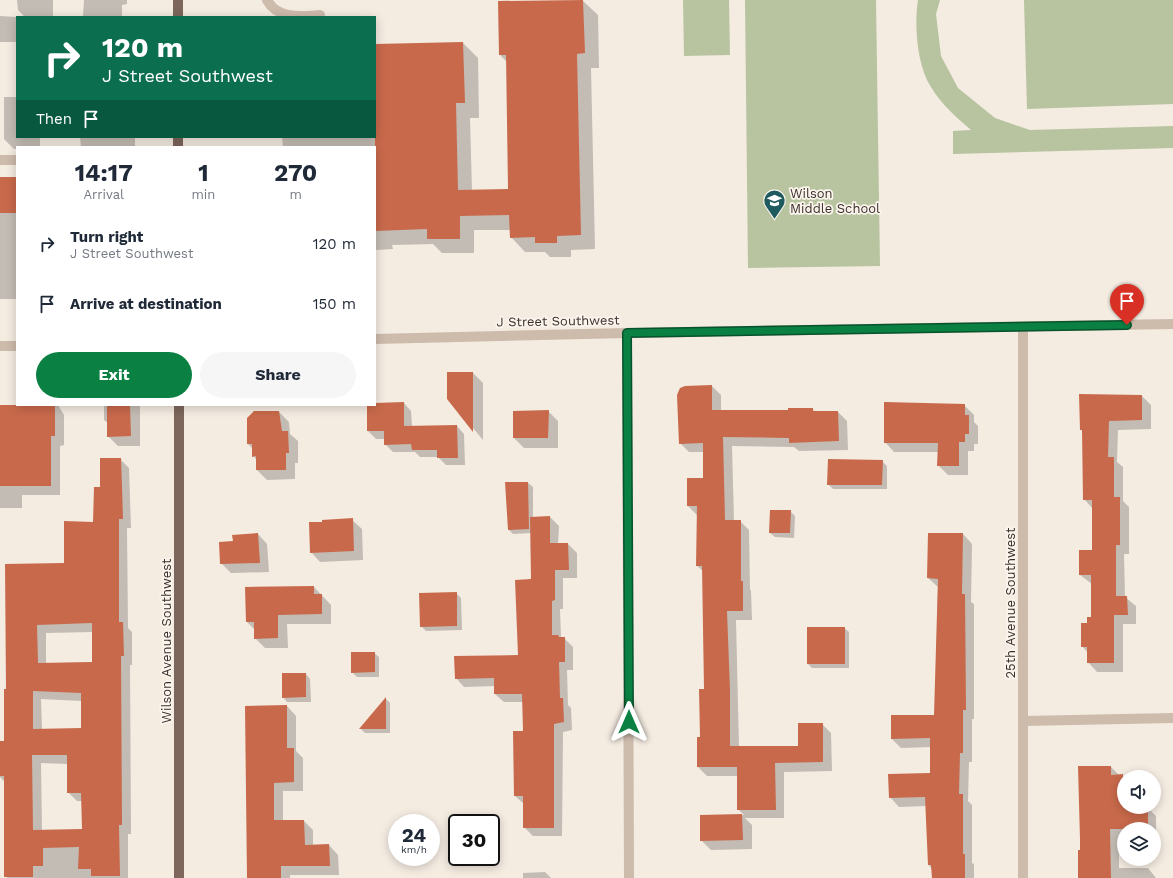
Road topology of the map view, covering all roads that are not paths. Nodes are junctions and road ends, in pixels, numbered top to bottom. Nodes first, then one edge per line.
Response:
1 (178, 0) edge
2 (267, 0) edge
3 (320, 15) dead end
4 (178, 16) edge
5 (0, 160) edge
6 (16, 160) edge
7 (1173, 324) edge
8 (1023, 327) junction
9 (627, 333) junction
10 (376, 339) edge
11 (0, 346) edge
12 (16, 346) edge
13 (179, 406) edge
14 (1173, 718) edge
15 (1023, 721) junction
16 (179, 878) edge
17 (629, 878) edge
18 (1023, 878) edge

1 - 4 main road
2 - 3 street
5 - 6 street
7 - 8 street, J Street Southwest
8 - 9 street, J Street Southwest
8 - 15 street, 25th Avenue Southwest
9 - 10 street, J Street Southwest
9 - 17 street
11 - 12 street
13 - 16 main road, Wilson Avenue Southwest
14 - 15 street
15 - 18 street, 25th Avenue Southwest

